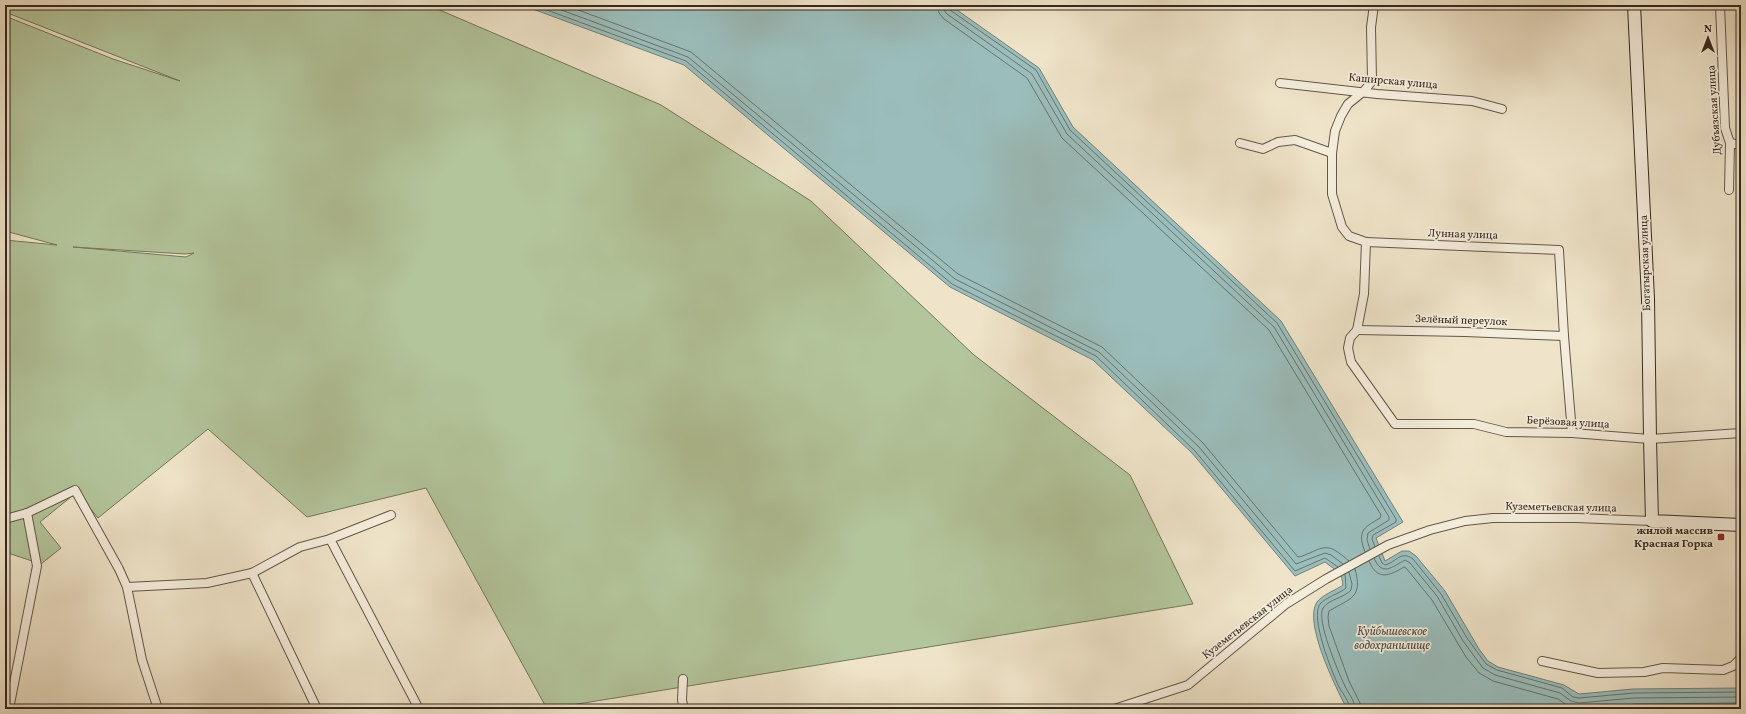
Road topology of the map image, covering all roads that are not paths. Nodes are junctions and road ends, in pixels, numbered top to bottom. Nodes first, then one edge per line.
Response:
1 (1374, 5) edge
2 (1634, 5) edge
3 (1720, 5) edge
4 (1280, 83) dead end
5 (1364, 91) junction
6 (1502, 108) dead end
7 (1240, 143) dead end
8 (1730, 143) junction
9 (1741, 145) edge
10 (1332, 153) junction
11 (1729, 190) dead end
12 (1366, 242) junction
13 (1357, 330) junction
14 (1564, 336) junction
15 (1572, 433) junction
16 (1741, 433) edge
17 (1650, 439) junction
18 (27, 513) junction
19 (391, 515) dead end
20 (5, 519) edge
21 (1652, 521) junction
22 (1741, 525) edge
23 (330, 539) junction
24 (252, 573) junction
25 (127, 587) junction
26 (1741, 658) edge
27 (1542, 661) dead end
28 (683, 679) dead end
29 (10, 709) edge
30 (158, 709) edge
31 (317, 709) edge
32 (419, 709) edge
33 (684, 709) edge
34 (1114, 709) edge

1 - 5 street
2 - 17 main road, Богатырская улица
3 - 8 street, Дубъязская улица
4 - 5 street, Каширская улица
5 - 6 street, Каширская улица
5 - 10 street
7 - 10 street
8 - 9 street
8 - 11 street, Дубъязская улица
10 - 12 street
12 - 13 street
12 - 14 street, Лунная улица
13 - 14 street, Зелёный переулок
13 - 15 street, Берёзовая улица
14 - 15 street
15 - 17 street, Берёзовая улица
16 - 17 street, Берёзовая улица
17 - 21 main road, Богатырская улица
18 - 20 street
18 - 25 street
18 - 29 street
19 - 23 street
21 - 22 main road
21 - 34 street, Куземетьевская улица
23 - 24 street
23 - 32 street
24 - 25 street
24 - 31 street
25 - 30 street
26 - 27 street
28 - 33 street

